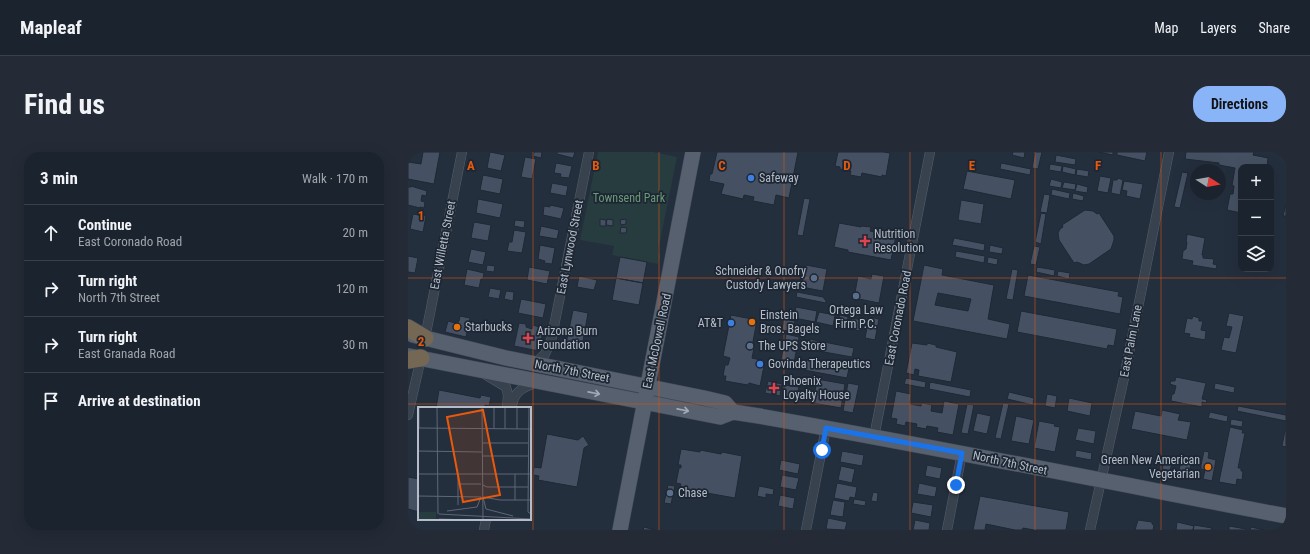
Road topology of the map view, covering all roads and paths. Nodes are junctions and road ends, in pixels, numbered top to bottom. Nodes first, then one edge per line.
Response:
1 (462, 152) edge
2 (589, 152) edge
3 (694, 152) edge
4 (930, 152) edge
5 (1169, 152) edge
6 (408, 328) edge
7 (408, 334) edge
8 (425, 338) junction
9 (551, 341) junction
10 (476, 350) junction
11 (412, 358) edge
12 (536, 363) junction
13 (554, 367) junction
14 (476, 369) junction
15 (539, 382) junction
16 (648, 386) junction
17 (645, 402) junction
18 (507, 407) edge
19 (511, 407) edge
20 (733, 412) junction
21 (408, 415) edge
22 (826, 428) junction
23 (874, 437) junction
24 (962, 453) junction
25 (1100, 481) junction
26 (1286, 516) edge
27 (486, 520) edge
28 (484, 530) edge
29 (620, 530) edge
30 (806, 530) edge
31 (948, 530) edge
32 (1090, 530) edge

1 - 8 street, East Willetta Street
2 - 9 street, East Lynwood Street
3 - 16 main road, East McDowell Road
4 - 23 street, East Coronado Road
5 - 25 street, East Palm Lane
6 - 8 highway
7 - 8 main road, North 7th Street
8 - 10 main road, North 7th Street
9 - 12 street, East Lynwood Street
9 - 13 street, East Lynwood Street
10 - 11 main road
10 - 12 main road, North 7th Street
11 - 14 main road, North 7th Street
11 - 21 street
12 - 13 main road, North 7th Street
13 - 16 main road, North 7th Street
14 - 15 main road, North 7th Street
14 - 18 street
15 -> 17 main road, North 7th Street
15 - 19 street
16 - 17 main road, East McDowell Road
16 - 20 main road, North 7th Street
17 -> 20 main road, North 7th Street
17 - 29 main road, East McDowell Road
20 - 22 main road, North 7th Street
22 - 23 main road, North 7th Street
22 - 30 street
23 - 24 main road, North 7th Street
24 - 25 main road, North 7th Street
24 - 31 street
25 - 26 main road, North 7th Street
25 - 32 street, East Palm Lane
27 - 28 street

